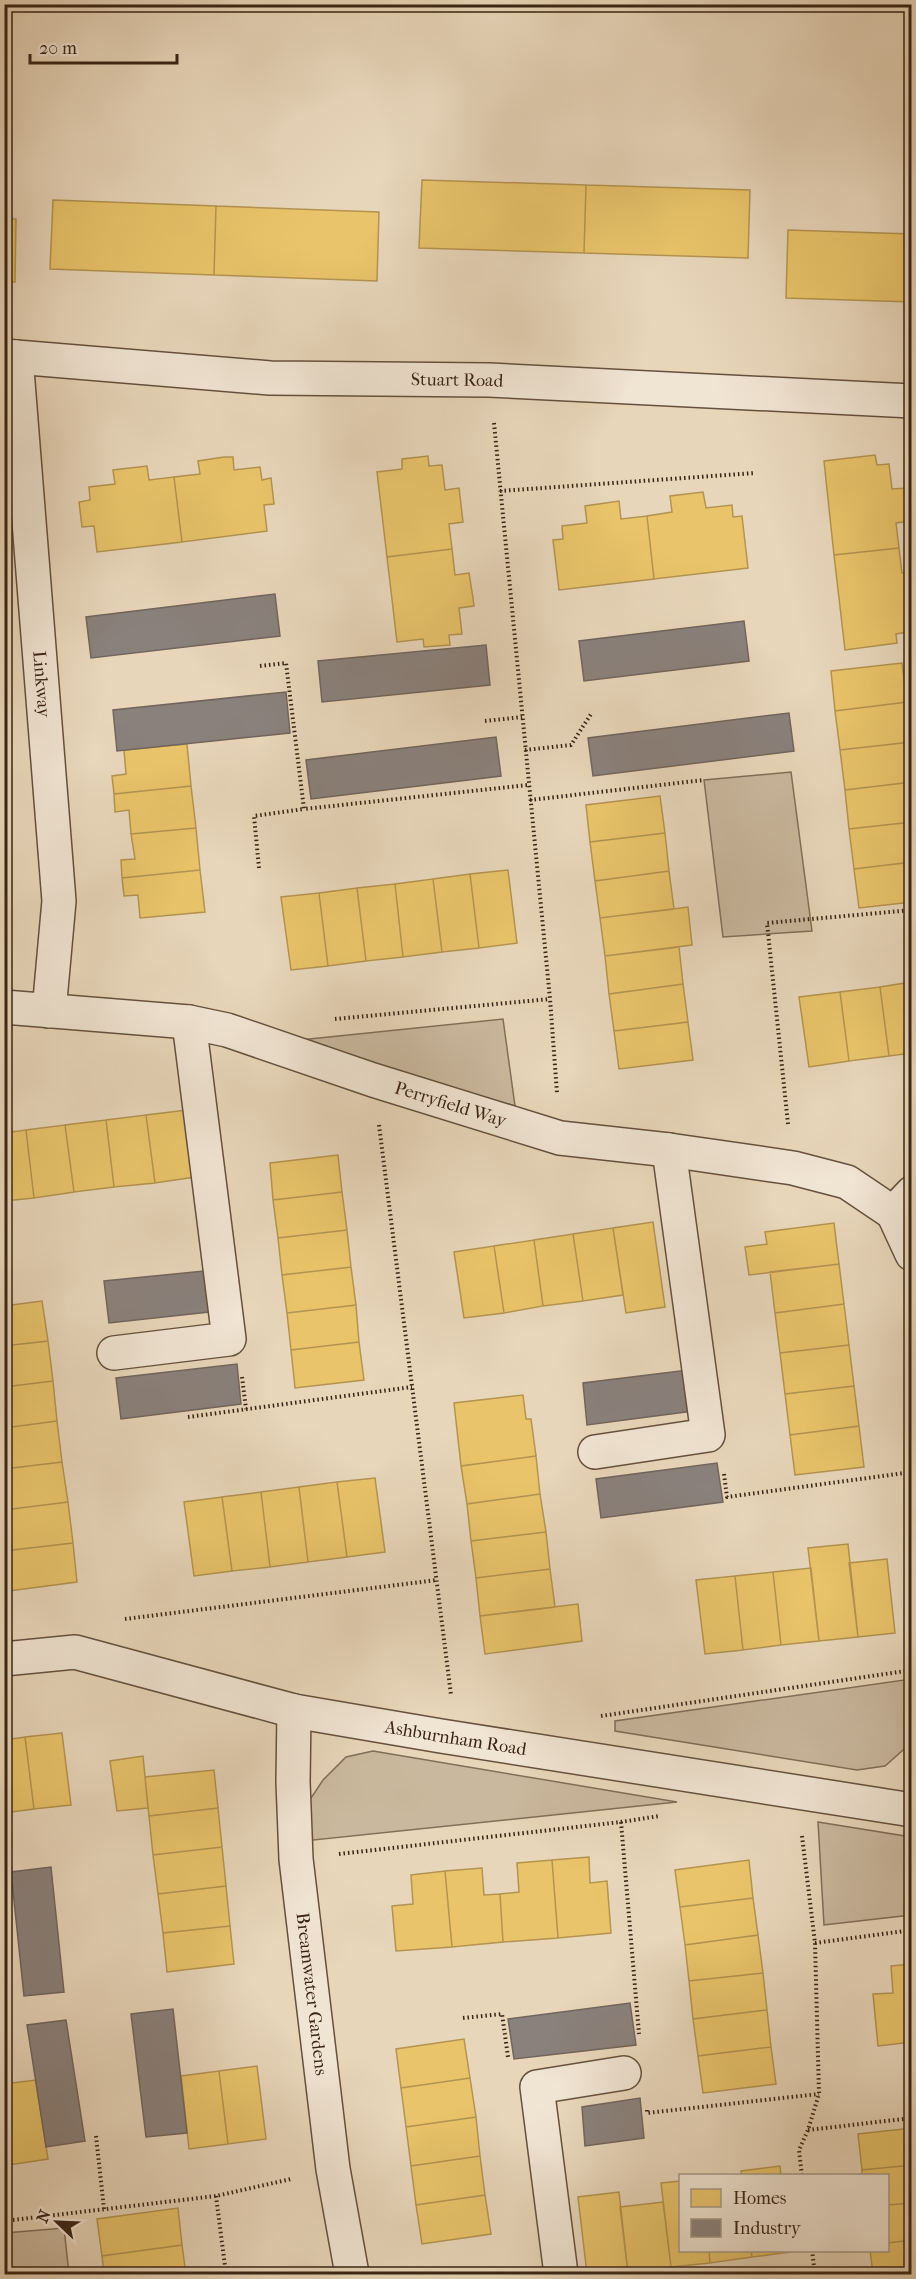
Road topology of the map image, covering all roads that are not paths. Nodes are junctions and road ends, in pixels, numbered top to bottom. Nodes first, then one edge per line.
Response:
1 (10, 357) edge
2 (912, 401) edge
3 (4, 1007) edge
4 (49, 1011) junction
5 (189, 1022) junction
6 (669, 1150) junction
7 (902, 1203) edge
8 (912, 1254) edge
9 (114, 1353) dead end
10 (596, 1452) dead end
11 (4, 1659) edge
12 (294, 1711) junction
13 (912, 1810) edge
14 (633, 2072) road end
15 (352, 2274) edge
16 (561, 2274) edge

1 - 2 street, Stuart Road
1 - 4 street, Linkway
3 - 4 street, Perryfield Way
4 - 5 street, Perryfield Way
5 - 6 street, Perryfield Way
5 - 9 street
6 - 7 street, Perryfield Way
6 - 10 street
7 - 8 street
11 - 12 street, Ashburnham Road
12 - 13 street, Ashburnham Road
12 - 15 street, Breamwater Gardens
14 - 16 street

